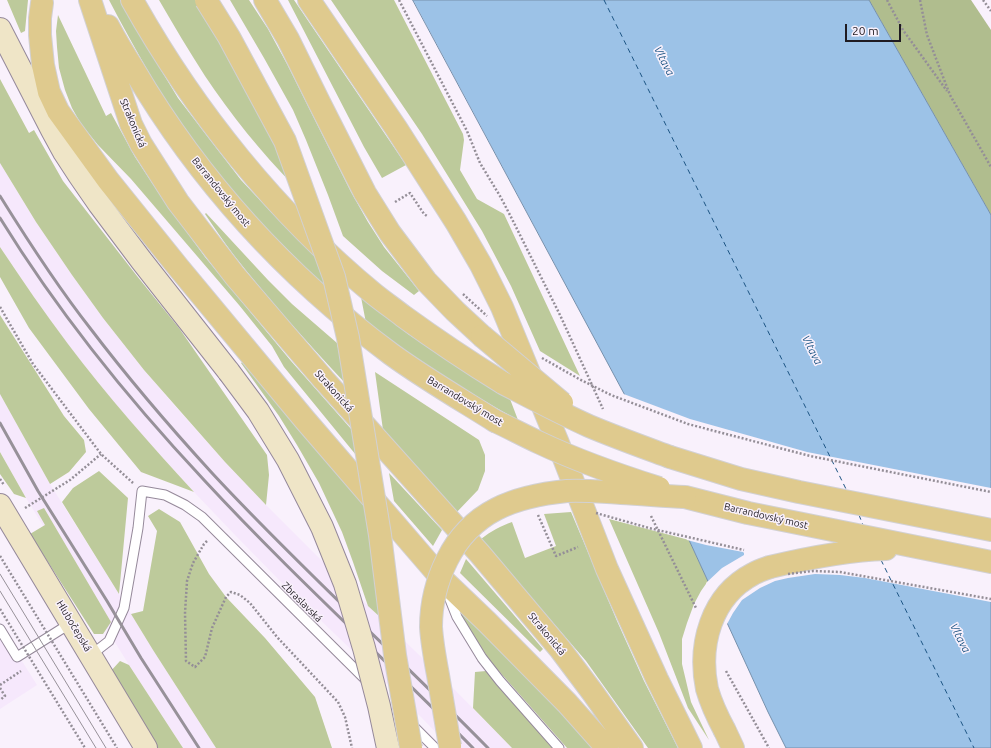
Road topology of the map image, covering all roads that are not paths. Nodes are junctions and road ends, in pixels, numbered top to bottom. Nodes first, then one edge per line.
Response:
1 (90, 0) edge
2 (95, 0) edge
3 (132, 0) edge
4 (206, 0) edge
5 (265, 0) edge
6 (309, 0) edge
7 (42, 3) dead end
8 (0, 29) edge
9 (58, 111) junction
10 (142, 260) junction
11 (596, 418) junction
12 (684, 497) junction
13 (0, 505) edge
14 (991, 530) edge
15 (917, 548) junction
16 (991, 562) edge
17 (442, 579) junction
18 (71, 623) junction
19 (0, 630) edge
20 (91, 655) junction
21 (729, 740) edge
22 (146, 748) edge
23 (388, 748) edge
24 (411, 748) edge
25 (435, 748) edge
26 (450, 748) edge
27 (559, 748) edge
28 (607, 748) edge
29 (632, 748) edge
30 (691, 748) edge

1 - 29 main road, Strakonická
2 - 12 main road, Barrandovský most, bridge
3 - 11 main road, bridge
4 - 24 main road, bridge
5 - 11 main road, bridge
6 - 30 main road
7 - 9 main road
8 - 10 main road
9 - 10 main road
9 - 17 main road
10 - 23 main road, bridge
11 - 14 main road, bridge
12 - 15 main road, Barrandovský most
12 - 26 main road, bridge
13 - 18 main road, Hlubočepská
15 - 16 main road, Barrandovský most
15 - 21 main road, bridge
17 - 27 lane
17 - 28 main road
18 - 19 lane
18 - 20 main road, Hlubočepská
20 - 22 main road, Hlubočepská
20 - 25 lane, Zbraslavská

